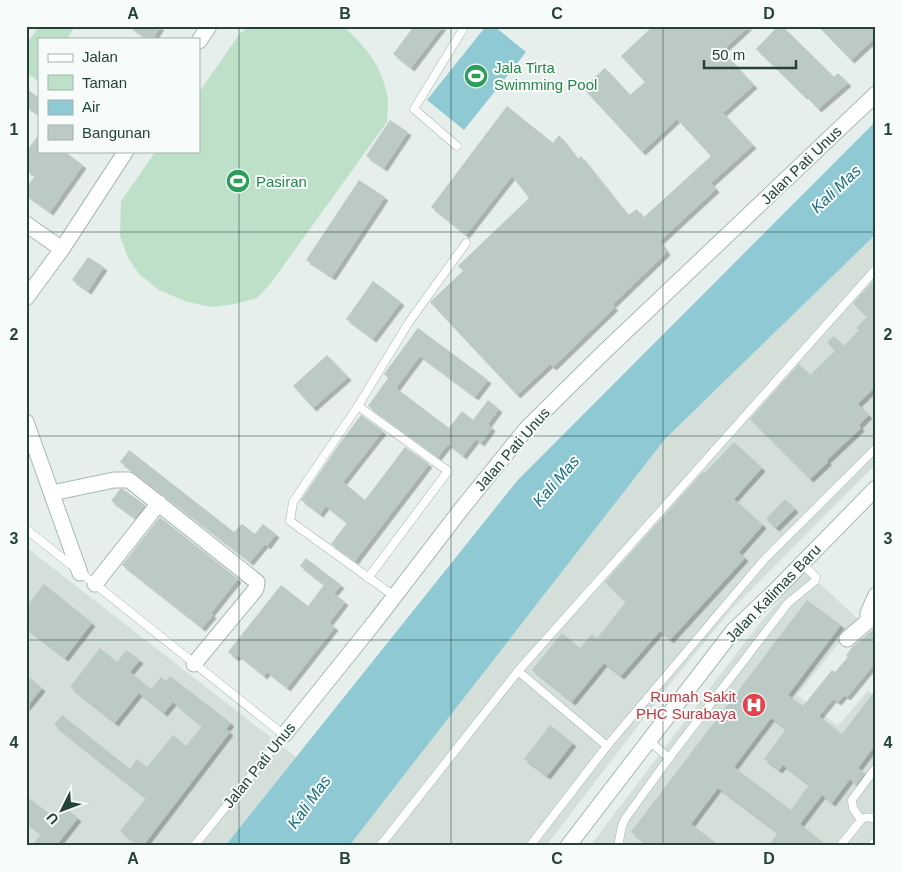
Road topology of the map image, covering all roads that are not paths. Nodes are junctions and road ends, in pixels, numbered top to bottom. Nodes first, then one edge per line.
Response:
1 (208, 26) edge
2 (465, 26) edge
3 (200, 39) edge
4 (876, 94) edge
5 (457, 146) dead end
6 (125, 152) edge
7 (26, 224) edge
8 (466, 243) dead end
9 (62, 249) junction
10 (876, 269) edge
11 (26, 298) edge
12 (358, 406) junction
13 (26, 422) edge
14 (876, 448) edge
15 (31, 454) edge
16 (876, 488) edge
17 (52, 493) junction
18 (159, 504) junction
19 (26, 529) edge
20 (802, 564) junction
21 (80, 573) junction
22 (368, 578) junction
23 (95, 584) junction
24 (876, 595) edge
25 (394, 596) junction
26 (782, 597) junction
27 (872, 617) edge
28 (847, 639) dead end
29 (194, 664) junction
30 (518, 671) junction
31 (284, 735) junction
32 (648, 740) junction
33 (608, 746) junction
34 (669, 758) junction
35 (874, 770) dead end
36 (861, 820) junction
37 (876, 820) edge
38 (876, 841) edge
39 (194, 846) edge
40 (380, 846) edge
41 (530, 846) edge
42 (568, 846) edge
43 (618, 846) edge
44 (840, 846) edge
45 (871, 846) edge

1 - 3 street
2 - 5 lane
4 - 25 street, Jalan Pati Unus
6 - 9 street
7 - 9 street
8 - 12 lane
9 - 11 street
10 - 30 lane
12 - 22 lane
12 - 22 lane
13 - 15 street
14 - 33 lane
15 - 17 street
16 - 20 street, Jalan Kalimas Baru
17 - 18 street
17 - 21 street
18 - 23 street
18 - 29 street
19 - 21 lane
20 - 26 street, Jalan Kalimas Baru
20 - 26 lane
21 - 23 lane
22 - 25 lane
23 - 29 lane
24 - 27 street
25 - 31 street, Jalan Pati Unus
26 - 32 street, Jalan Kalimas Baru
26 - 34 lane
27 - 28 street
29 - 31 lane
30 - 33 lane
30 - 40 lane
31 - 39 lane, Jalan Pati Unus
32 - 34 lane
32 - 42 street, Jalan Kalimas Baru
33 - 41 lane
34 - 43 lane
35 - 36 lane
36 - 37 lane
36 - 44 lane
38 - 45 lane

